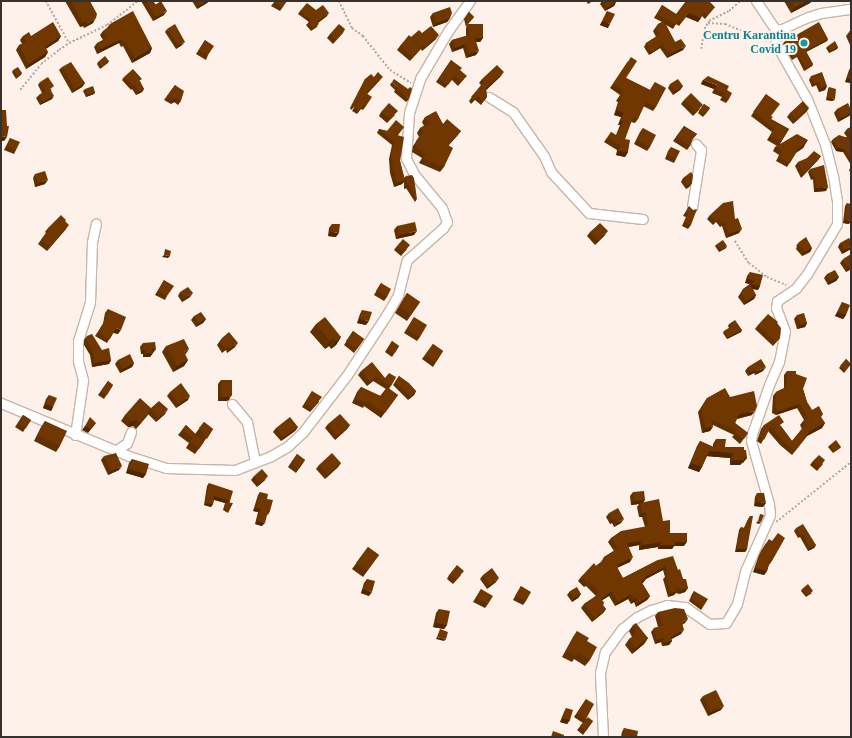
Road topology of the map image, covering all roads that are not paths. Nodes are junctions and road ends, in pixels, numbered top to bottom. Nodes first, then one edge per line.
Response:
1 (470, 1) edge
2 (756, 1) edge
3 (851, 9) edge
4 (775, 29) junction
5 (489, 97) dead end
6 (696, 144) dead end
7 (692, 207) edge
8 (643, 219) dead end
9 (96, 223) dead end
10 (1, 403) edge
11 (232, 404) dead end
12 (131, 432) dead end
13 (75, 435) junction
14 (115, 451) junction
15 (255, 462) junction
16 (603, 737) edge

1 - 15 street
2 - 4 street
3 - 4 street
4 - 16 street
5 - 8 street
6 - 7 street
9 - 13 street
10 - 13 street
11 - 15 street
12 - 14 street
13 - 14 street
14 - 15 street

